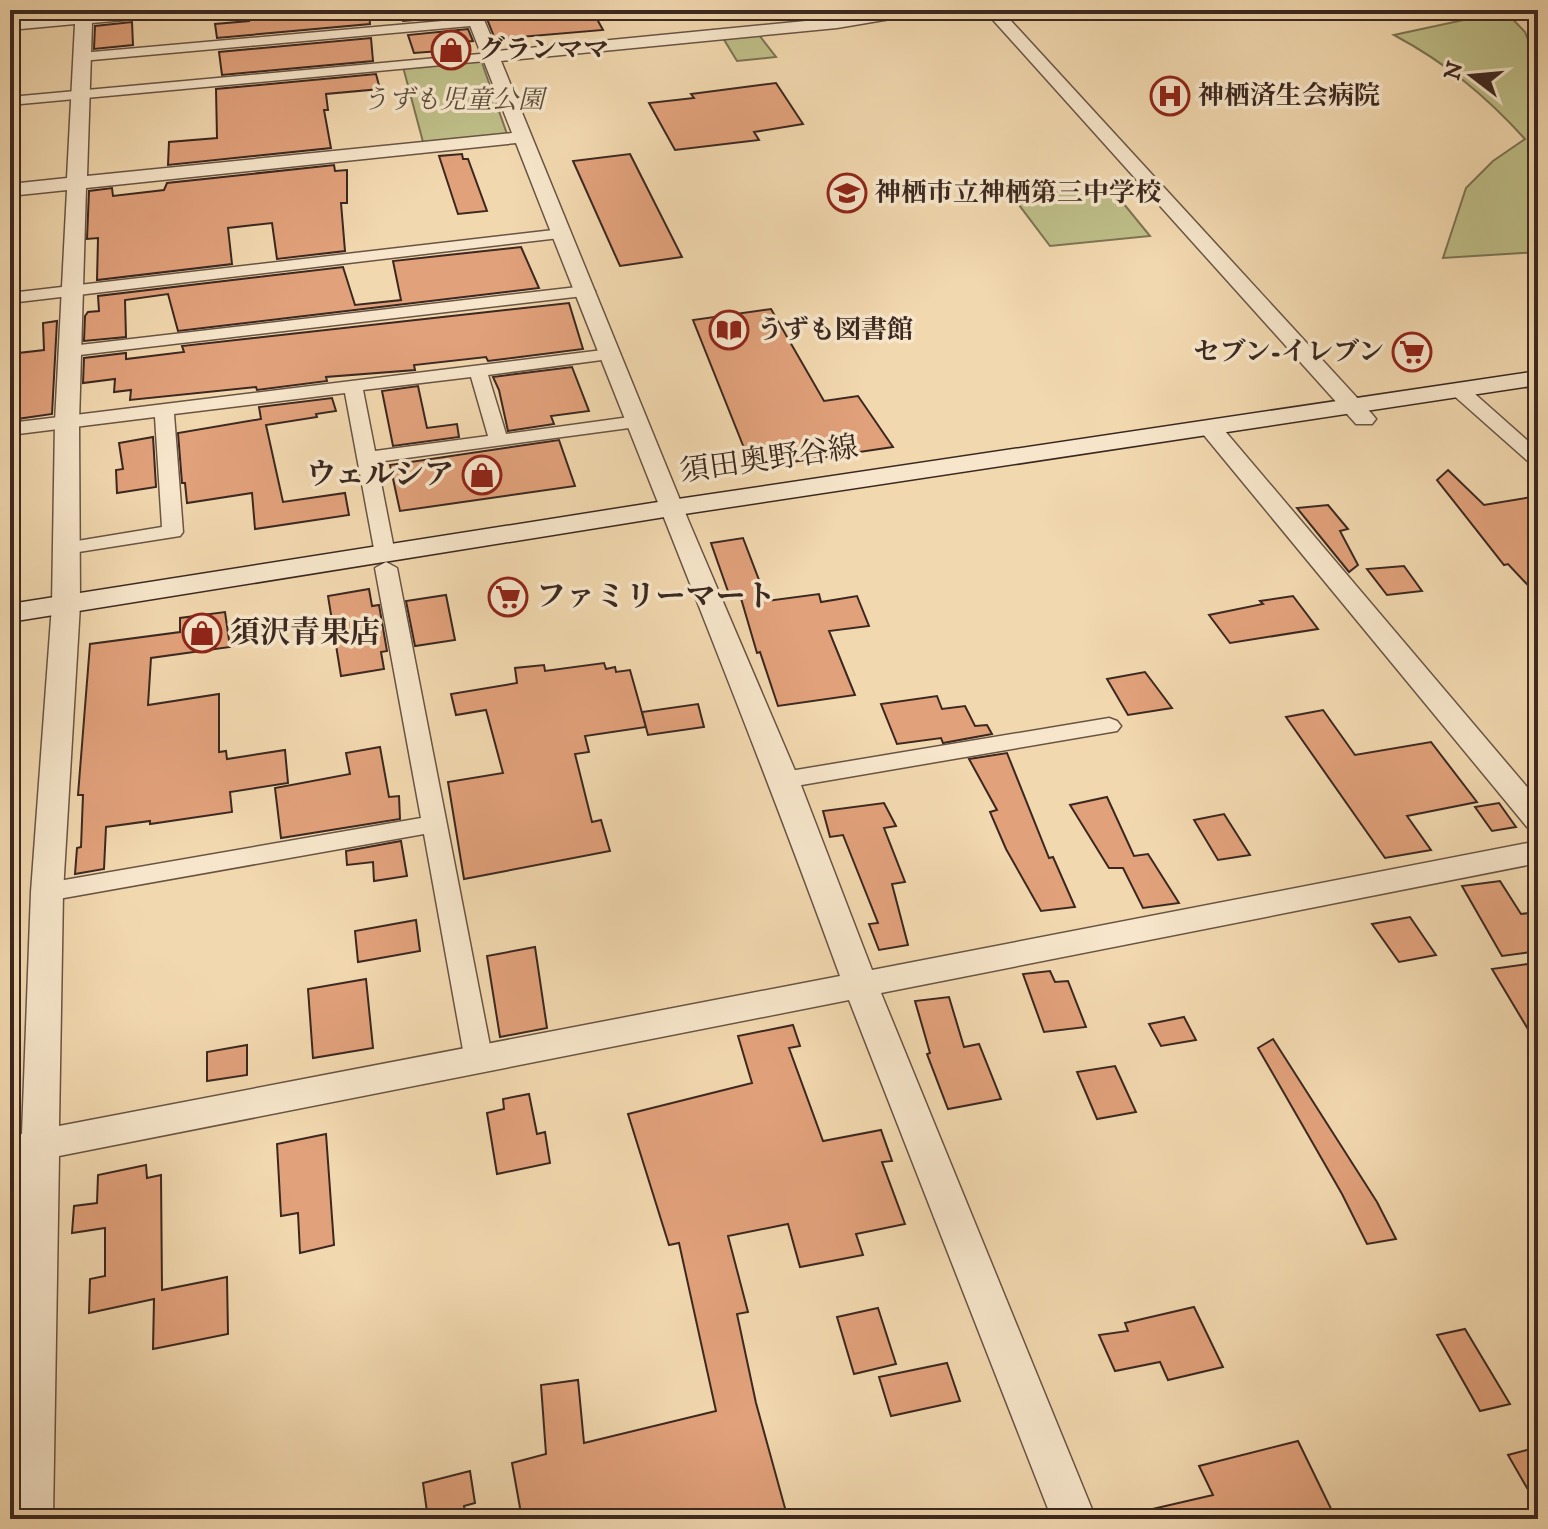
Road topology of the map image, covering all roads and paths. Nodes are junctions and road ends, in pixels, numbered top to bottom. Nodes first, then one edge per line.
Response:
1 (180, 10) edge
2 (914, 10) edge
3 (992, 10) edge
4 (1535, 10) edge
5 (84, 14) edge
6 (474, 16) edge
7 (1538, 24) edge
8 (10, 25) edge
9 (81, 57) junction
10 (491, 57) junction
11 (82, 94) junction
12 (10, 101) edge
13 (524, 137) junction
14 (76, 183) junction
15 (10, 190) edge
16 (562, 234) junction
17 (72, 291) junction
18 (586, 291) junction
19 (10, 298) edge
20 (71, 351) junction
21 (611, 354) junction
22 (478, 371) junction
23 (1538, 378) edge
24 (353, 386) junction
25 (1538, 392) edge
26 (1467, 396) junction
27 (164, 410) junction
28 (1358, 412) junction
29 (67, 422) junction
30 (637, 422) junction
31 (10, 429) edge
32 (1216, 435) junction
33 (499, 441) junction
34 (365, 458) junction
35 (1538, 460) edge
36 (673, 515) junction
37 (66, 548) junction
38 (386, 561) junction
39 (65, 612) junction
40 (10, 613) edge
41 (10, 627) edge
42 (1109, 726) dead end
43 (784, 780) junction
44 (1538, 820) edge
45 (435, 824) junction
46 (1538, 852) edge
47 (47, 892) junction
48 (860, 984) junction
49 (479, 1061) junction
50 (25, 1148) edge
51 (31, 1519) edge
52 (1074, 1519) edge

1 - 5 street
2 - 10 street
3 - 28 street
4 - 7 street
5 - 8 street
5 - 9 street
6 - 9 street
6 - 10 street
9 - 11 street
10 - 11 street
10 - 13 street
11 - 12 street
11 - 14 street
13 - 14 street
13 - 16 street
14 - 15 street
14 - 17 street
16 - 17 street
16 - 18 street
17 - 19 street
17 - 20 street
18 - 20 street
18 - 21 street
20 - 29 street
21 - 22 street
21 - 30 street
22 - 24 street
22 - 33 street
23 - 26 main road, 須田奥野谷線
24 - 27 street
24 - 34 street
25 - 26 main road, 須田奥野谷線
26 - 28 main road, 須田奥野谷線
26 - 35 street
27 - 29 street
27 - 37 street
28 - 32 main road, 須田奥野谷線
29 - 31 street
29 - 37 street
30 - 33 street
30 - 36 street
32 - 36 main road, 須田奥野谷線
32 - 44 street
33 - 34 street
34 - 38 street
36 - 38 main road, 須田奥野谷線
36 - 43 street
37 - 39 street
38 - 39 main road, 須田奥野谷線
38 - 45 street
39 - 40 main road, 須田奥野谷線
39 - 41 main road, 須田奥野谷線
39 - 47 street
42 - 43 street
43 - 48 street
45 - 47 street
45 - 49 street
46 - 48 street
47 - 50 street
48 - 49 street
48 - 52 street
49 - 50 street
50 - 51 street

